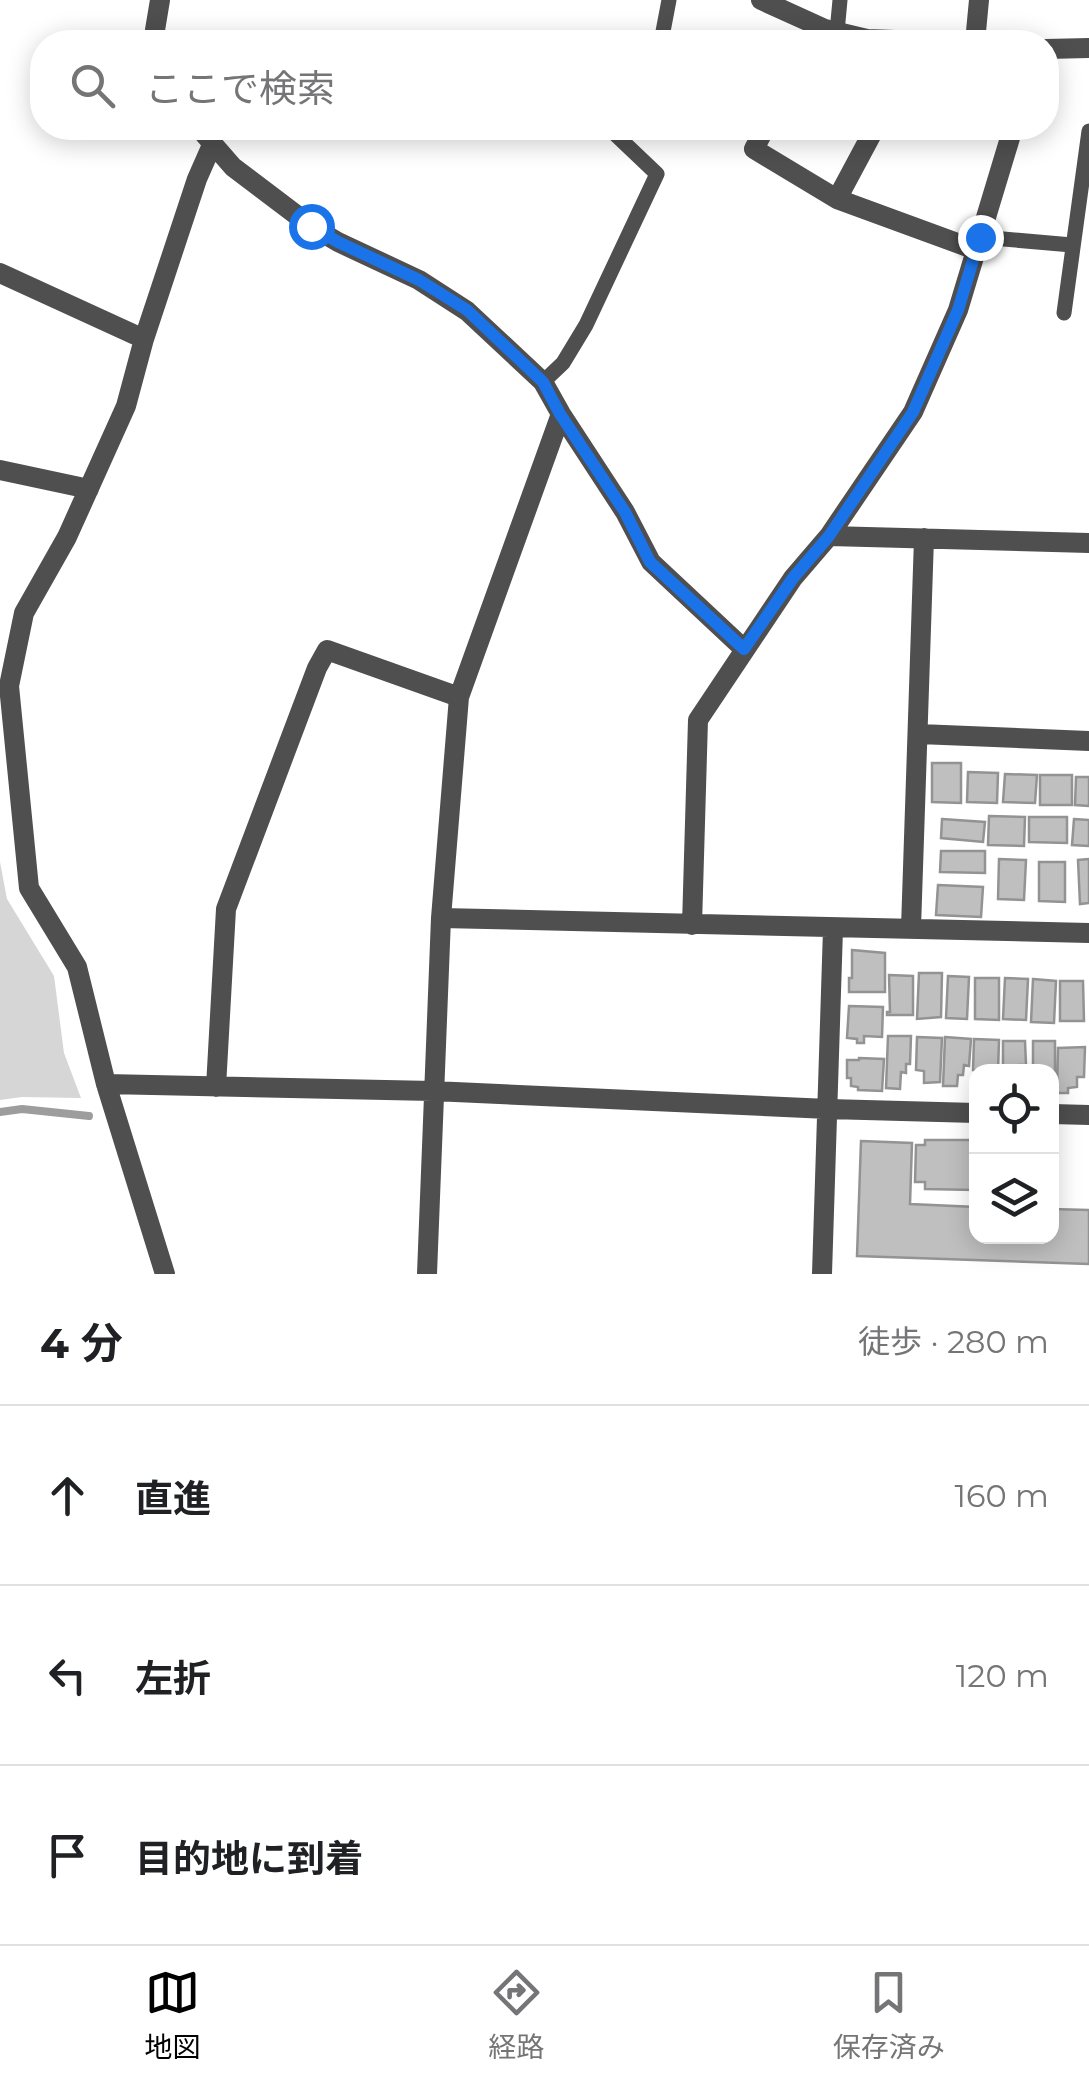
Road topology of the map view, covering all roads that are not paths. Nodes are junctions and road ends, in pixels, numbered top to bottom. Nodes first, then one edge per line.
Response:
1 (160, 0) edge
2 (669, 0) edge
3 (761, 0) edge
4 (840, 0) edge
5 (979, 0) edge
6 (155, 30) edge
7 (664, 30) edge
8 (815, 30) edge
9 (822, 30) edge
10 (976, 30) edge
11 (1089, 48) edge
12 (1059, 49) edge
13 (1089, 131) edge
14 (204, 140) edge
15 (208, 140) edge
16 (621, 140) edge
17 (759, 140) edge
18 (869, 140) edge
19 (1010, 140) edge
20 (837, 199) junction
21 (978, 243) junction
22 (1072, 244) junction
23 (0, 273) edge
24 (1064, 313) dead end
25 (144, 339) junction
26 (543, 382) junction
27 (560, 414) junction
28 (0, 470) edge
29 (89, 489) junction
30 (829, 536) junction
31 (924, 538) junction
32 (1089, 543) edge
33 (744, 649) junction
34 (4, 688) edge
35 (458, 697) junction
36 (919, 734) junction
37 (1089, 741) edge
38 (442, 918) junction
39 (692, 925) junction
40 (911, 928) junction
41 (833, 929) junction
42 (1089, 933) edge
43 (106, 1084) junction
44 (216, 1087) junction
45 (434, 1092) junction
46 (828, 1109) junction
47 (969, 1112) edge
48 (1059, 1114) edge
49 (1089, 1115) edge
50 (165, 1274) edge
51 (427, 1274) edge
52 (822, 1274) edge

1 - 6 street
2 - 7 lane
3 - 8 street
4 - 9 lane
5 - 10 street
11 - 12 street
13 - 22 lane
14 - 25 street
15 - 26 street
16 - 26 lane
17 - 20 street
18 - 20 street
19 - 21 street
20 - 21 street
21 - 22 lane
21 - 30 street
22 - 24 lane
23 - 25 street
25 - 29 street
26 - 27 street
27 - 33 street
27 - 35 street
28 - 29 street
29 - 34 street
30 - 31 street
30 - 33 street
31 - 32 street
31 - 36 street
33 - 39 street
34 - 43 street
35 - 38 street
35 - 44 street
36 - 37 street
36 - 40 street
38 - 39 street
38 - 45 street
39 - 41 street
40 - 41 street
40 - 42 street
41 - 46 street
43 - 44 street
43 - 50 street
44 - 45 street
45 - 46 street
45 - 51 street
46 - 47 street
46 - 52 street
48 - 49 street

